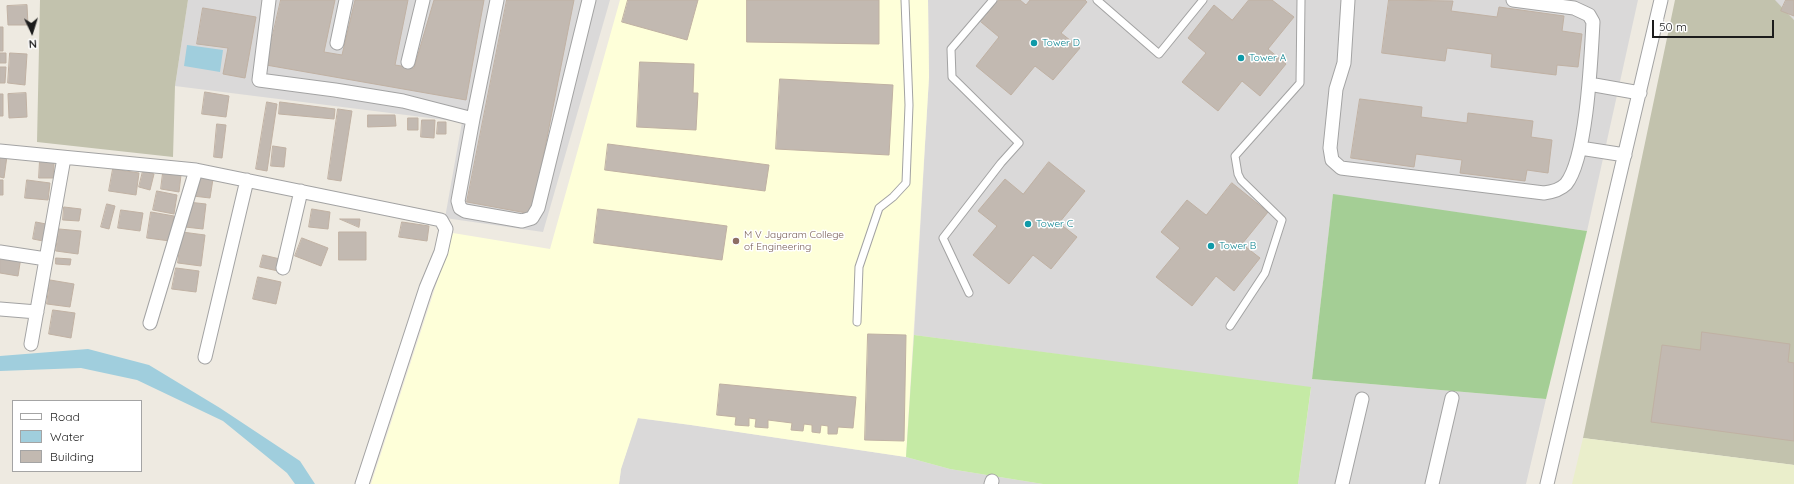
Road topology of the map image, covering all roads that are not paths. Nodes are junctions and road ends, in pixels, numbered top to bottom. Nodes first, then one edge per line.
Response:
1 (269, 0) edge
2 (346, 0) edge
3 (423, 0) edge
4 (497, 0) edge
5 (589, 0) edge
6 (905, 0) edge
7 (993, 0) edge
8 (1098, 0) edge
9 (1203, 0) edge
10 (1301, 0) edge
11 (1348, 0) edge
12 (1513, 0) edge
13 (1661, 0) edge
14 (337, 43) dead end
15 (408, 62) dead end
16 (1589, 84) junction
17 (1640, 93) junction
18 (473, 119) junction
19 (1580, 148) junction
20 (0, 151) edge
21 (1625, 155) junction
22 (64, 158) junction
23 (196, 170) junction
24 (247, 180) junction
25 (301, 191) junction
26 (0, 252) edge
27 (46, 259) junction
28 (284, 268) dead end
29 (969, 293) dead end
30 (0, 309) edge
31 (37, 312) junction
32 (857, 322) dead end
33 (150, 323) dead end
34 (1230, 326) dead end
35 (31, 344) dead end
36 (204, 357) dead end
37 (1452, 398) dead end
38 (1362, 399) dead end
39 (362, 484) edge
40 (1342, 484) edge
41 (1432, 484) edge
42 (1548, 484) edge

1 - 18 street
2 - 14 street
3 - 15 street
4 - 18 street
5 - 18 street
6 - 32 lane
7 - 29 lane
8 - 9 lane
10 - 34 lane
11 - 19 street
12 - 16 street
13 - 17 street
16 - 17 street
16 - 19 street
17 - 21 street
19 - 21 street
20 - 22 street
21 - 42 street
22 - 23 street
22 - 27 street
23 - 24 street
23 - 33 street
24 - 25 street
24 - 36 street
25 - 28 street
25 - 39 street
26 - 27 street
27 - 31 street
30 - 31 street
31 - 35 street
37 - 41 street
38 - 40 street

